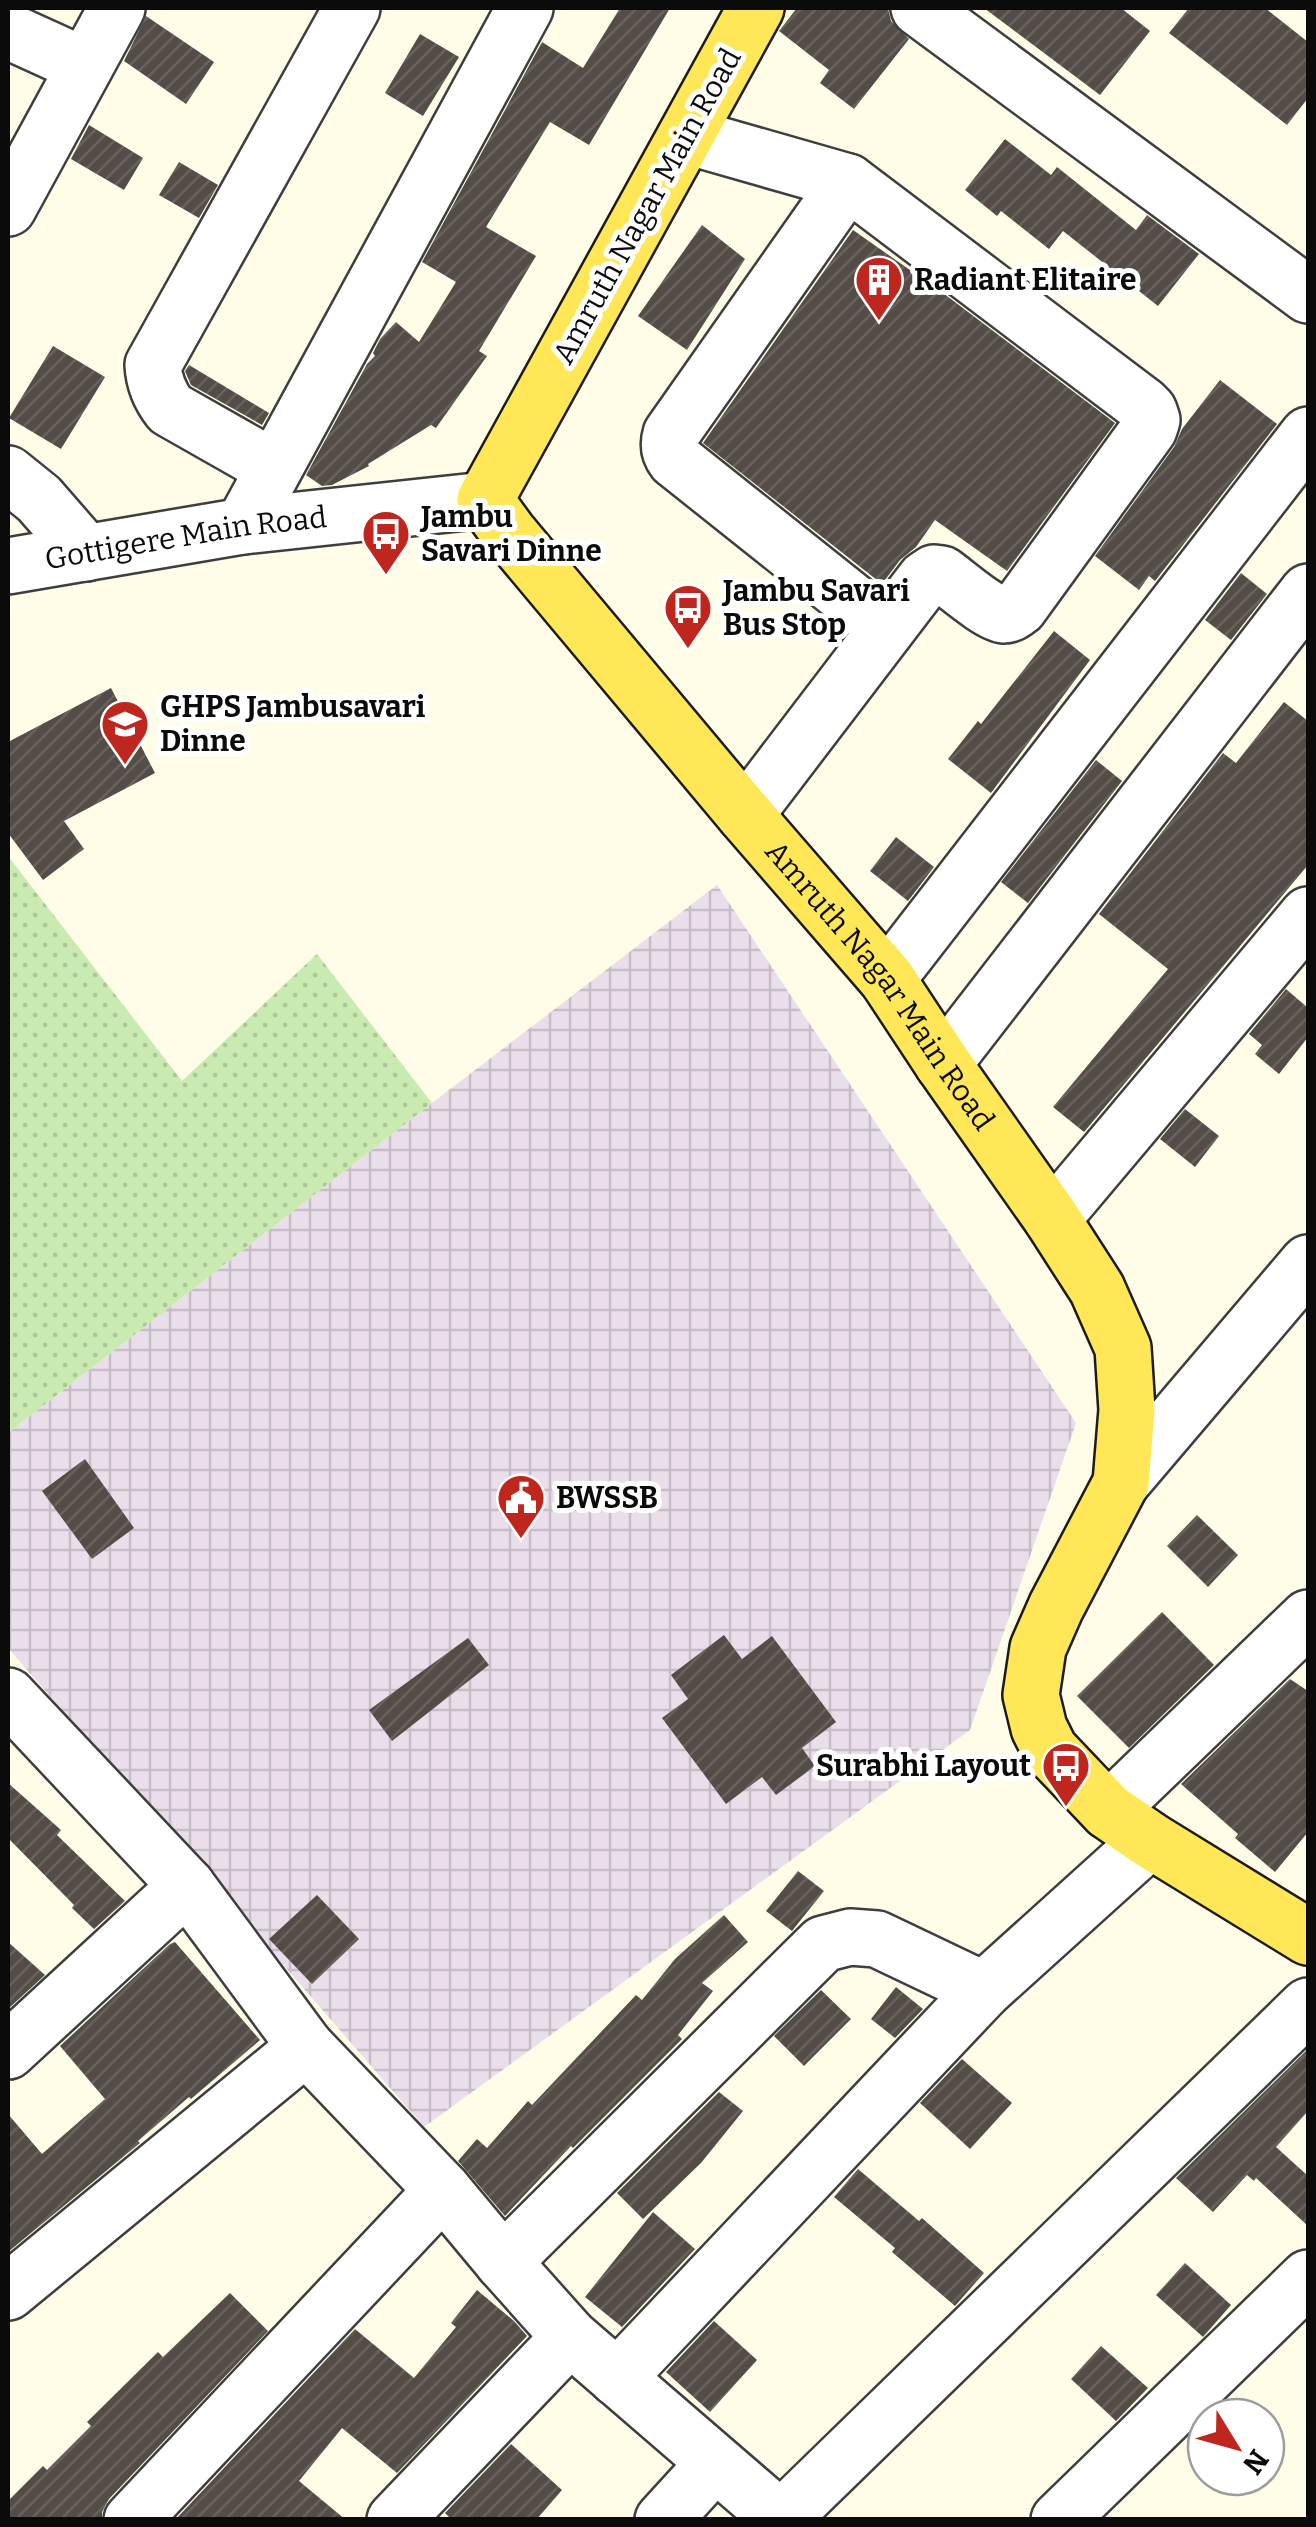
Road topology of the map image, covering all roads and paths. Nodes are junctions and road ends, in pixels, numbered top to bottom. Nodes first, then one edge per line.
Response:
1 (117, 8) edge
2 (352, 8) edge
3 (525, 8) edge
4 (756, 8) edge
5 (919, 8) edge
6 (8, 31) edge
7 (85, 66) junction
8 (687, 136) junction
9 (848, 182) junction
10 (8, 208) edge
11 (1308, 295) edge
12 (1308, 434) edge
13 (274, 468) junction
14 (8, 474) edge
15 (485, 500) junction
16 (242, 526) junction
17 (86, 553) junction
18 (8, 566) edge
19 (1308, 592) edge
20 (886, 628) junction
21 (746, 815) junction
22 (1308, 915) edge
23 (887, 979) junction
24 (942, 1064) junction
25 (1052, 1219) junction
26 (1308, 1263) edge
27 (1121, 1483) junction
28 (1301, 1636) edge
29 (17, 1725) edge
30 (1130, 1826) junction
31 (187, 1886) junction
32 (1308, 1937) edge
33 (984, 1990) junction
34 (1308, 2006) edge
35 (306, 2046) junction
36 (8, 2051) edge
37 (444, 2190) junction
38 (502, 2262) junction
39 (1308, 2278) edge
40 (8, 2292) edge
41 (570, 2337) junction
42 (617, 2378) junction
43 (716, 2463) junction
44 (781, 2519) edge
45 (132, 2520) edge
46 (395, 2520) edge
47 (662, 2520) edge
48 (1059, 2520) edge

1 - 7 street
2 - 13 street
3 - 13 street
4 - 8 main road, Amruth Nagar Main Road
5 - 11 street
6 - 7 street
7 - 10 street
8 - 9 street
8 - 15 main road, Amruth Nagar Main Road
9 - 20 street
9 - 20 street
12 - 23 street
13 - 16 street
14 - 17 street
15 - 16 street, Gottigere Main Road
15 - 21 main road, Amruth Nagar Main Road
16 - 17 street, Gottigere Main Road
17 - 18 street, Gottigere Main Road
19 - 24 street
20 - 21 street
21 - 23 main road, Amruth Nagar Main Road
22 - 25 street
23 - 24 main road, Amruth Nagar Main Road
24 - 25 main road, Amruth Nagar Main Road
25 - 27 main road, Amruth Nagar Main Road
26 - 27 street
27 - 30 main road, Amruth Nagar Main Road
28 - 30 street
29 - 31 street
30 - 32 main road, Amruth Nagar Main Road
30 - 33 street
31 - 35 street
31 - 36 street
33 - 38 street
33 - 42 street
34 - 44 street
35 - 37 street
35 - 40 street
37 - 38 street
37 - 45 street
38 - 41 street
39 - 48 street
41 - 42 street
41 - 46 street
42 - 43 street
43 - 44 street
43 - 47 street

